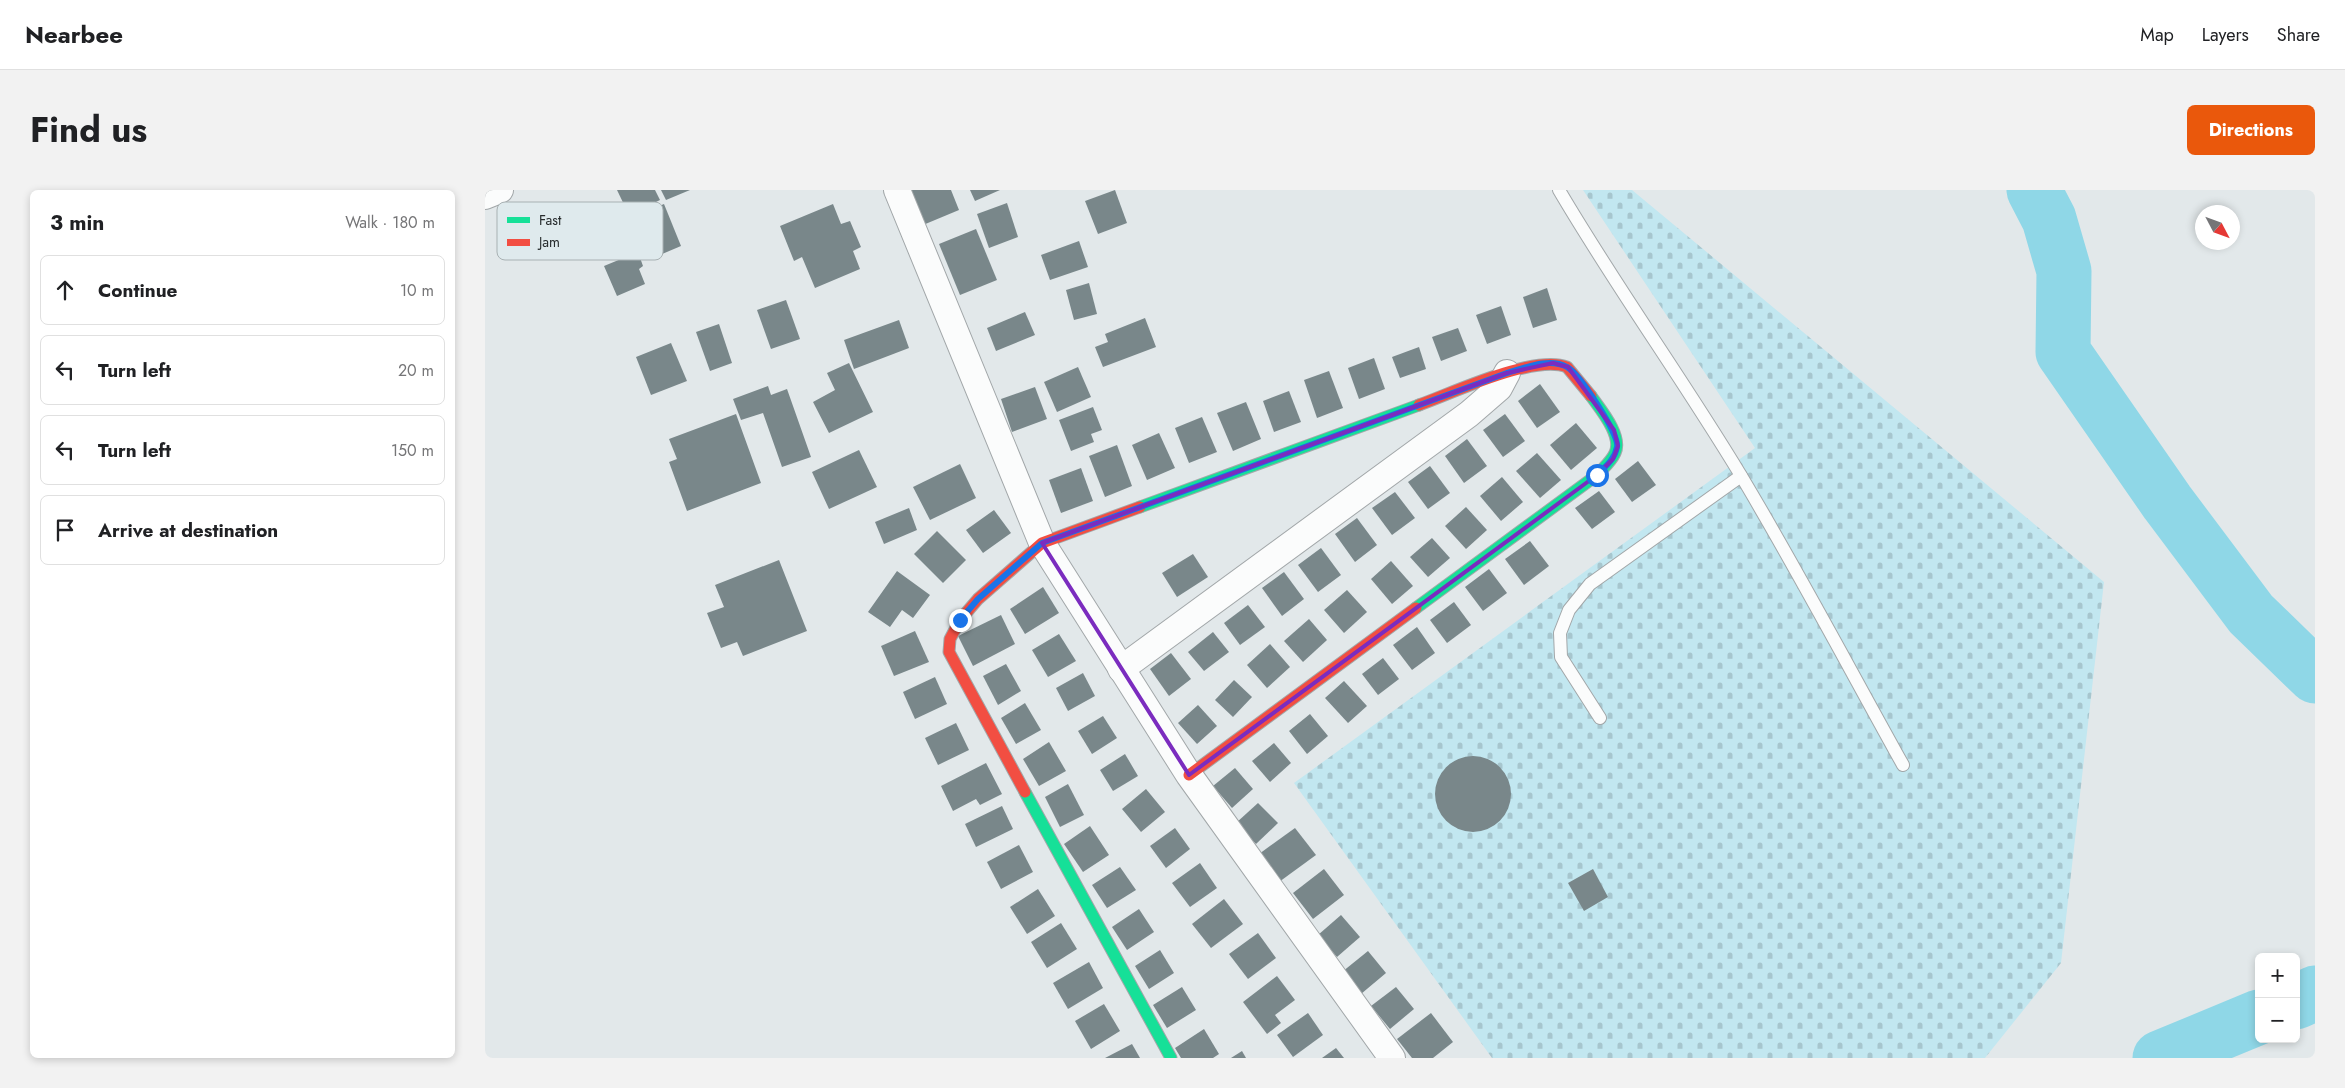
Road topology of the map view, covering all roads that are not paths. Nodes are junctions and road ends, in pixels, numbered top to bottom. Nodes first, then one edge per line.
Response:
1 (500, 190) edge
2 (897, 190) edge
3 (1559, 190) edge
4 (485, 196) edge
5 (1507, 373) junction
6 (1741, 476) junction
7 (1042, 543) junction
8 (1121, 669) junction
9 (1600, 718) dead end
10 (1903, 765) dead end
11 (1189, 775) junction
12 (1171, 1058) edge
13 (1392, 1058) edge

1 - 4 street
2 - 7 street
3 - 6 lane
5 - 7 street
5 - 8 street
5 - 11 street
6 - 9 lane
6 - 10 lane
7 - 8 street
7 - 12 street
8 - 11 street
11 - 13 street

